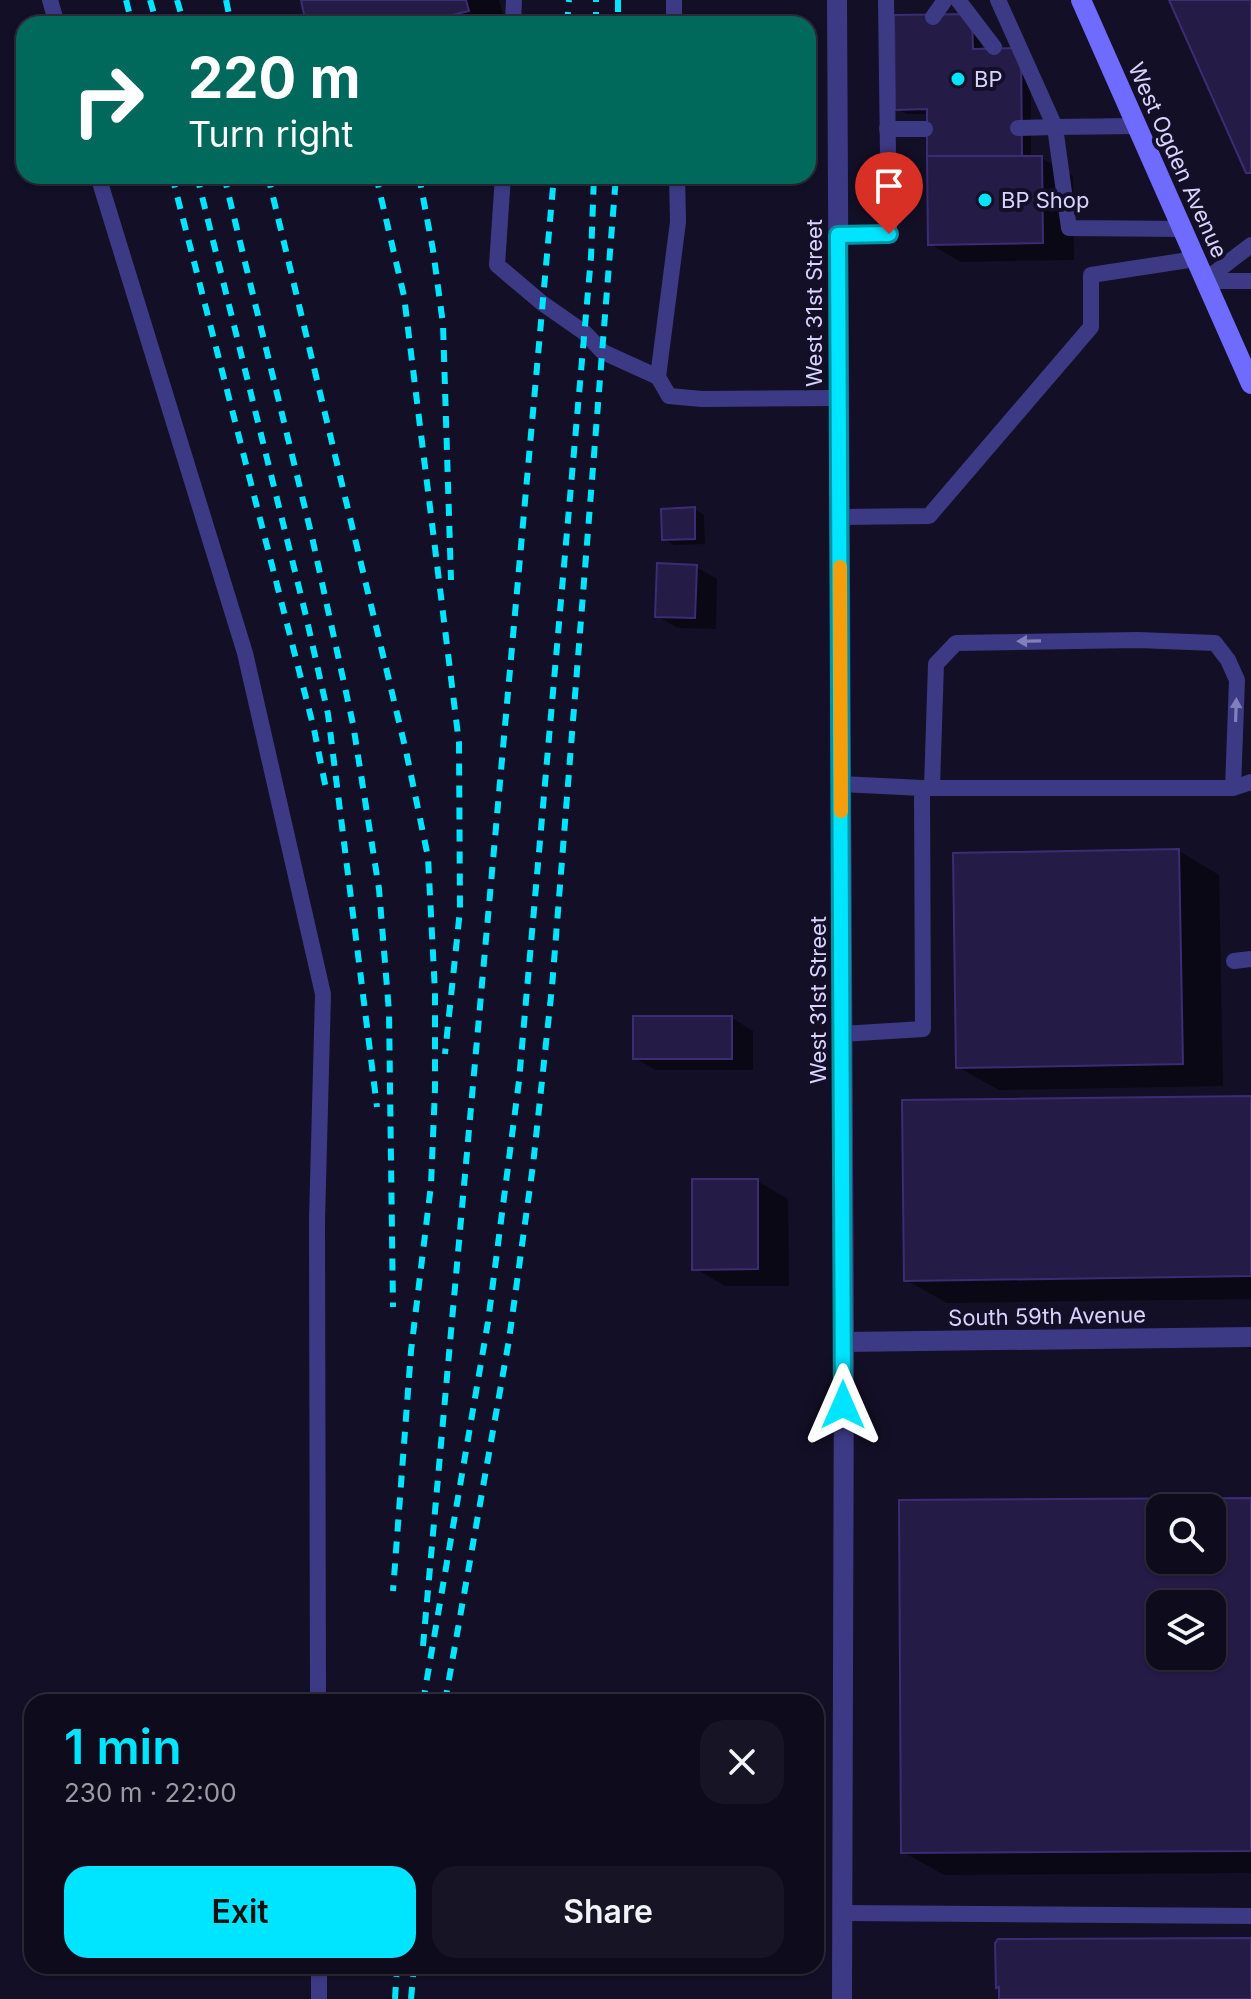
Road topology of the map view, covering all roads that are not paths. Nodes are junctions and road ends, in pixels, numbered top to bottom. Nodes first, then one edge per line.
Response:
1 (837, 0) edge
2 (886, 0) edge
3 (945, 0) edge
4 (958, 0) edge
5 (998, 0) edge
6 (1081, 0) edge
7 (933, 17) dead end
8 (994, 47) dead end
9 (1137, 126) junction
10 (1055, 127) junction
11 (1018, 128) dead end
12 (887, 129) junction
13 (925, 129) dead end
14 (100, 184) edge
15 (502, 184) edge
16 (677, 184) edge
17 (1182, 229) junction
18 (838, 235) junction
19 (1251, 245) edge
20 (1195, 259) junction
21 (1204, 281) junction
22 (1251, 281) edge
23 (658, 377) junction
24 (1251, 384) edge
25 (838, 398) junction
26 (840, 517) junction
27 (1251, 782) edge
28 (841, 784) junction
29 (927, 787) junction
30 (1233, 788) junction
31 (842, 1034) junction
32 (1251, 1337) edge
33 (844, 1342) junction
34 (318, 1694) edge
35 (842, 1913) junction
36 (1251, 1916) edge
37 (319, 1974) edge
38 (319, 1999) edge
39 (842, 1999) edge

1 - 18 street, West 31st Street
2 - 12 lane
3 - 7 lane
4 - 8 lane
5 - 10 lane
6 - 9 main road, West Ogden Avenue
9 - 10 lane
9 - 17 main road, West Ogden Avenue
10 - 11 lane
10 - 17 lane
12 - 13 lane
12 - 18 lane
14 - 34 lane
15 - 23 lane
16 - 23 lane
17 - 20 main road, West Ogden Avenue
18 - 25 street, West 31st Street
19 - 21 lane
20 - 21 main road, West Ogden Avenue
20 - 26 lane
21 - 22 lane
21 - 24 main road, West Ogden Avenue
23 - 25 lane
25 - 26 street, West 31st Street
26 - 28 street, West 31st Street
27 - 30 lane
28 - 29 lane
28 - 31 street, West 31st Street
29 - 30 lane
30 -> 29 lane
29 - 31 lane
31 - 33 street, West 31st Street
32 - 33 street, South 59th Avenue
33 - 35 street, West 31st Street
35 - 36 lane
35 - 39 street, West 31st Street
37 - 38 lane

